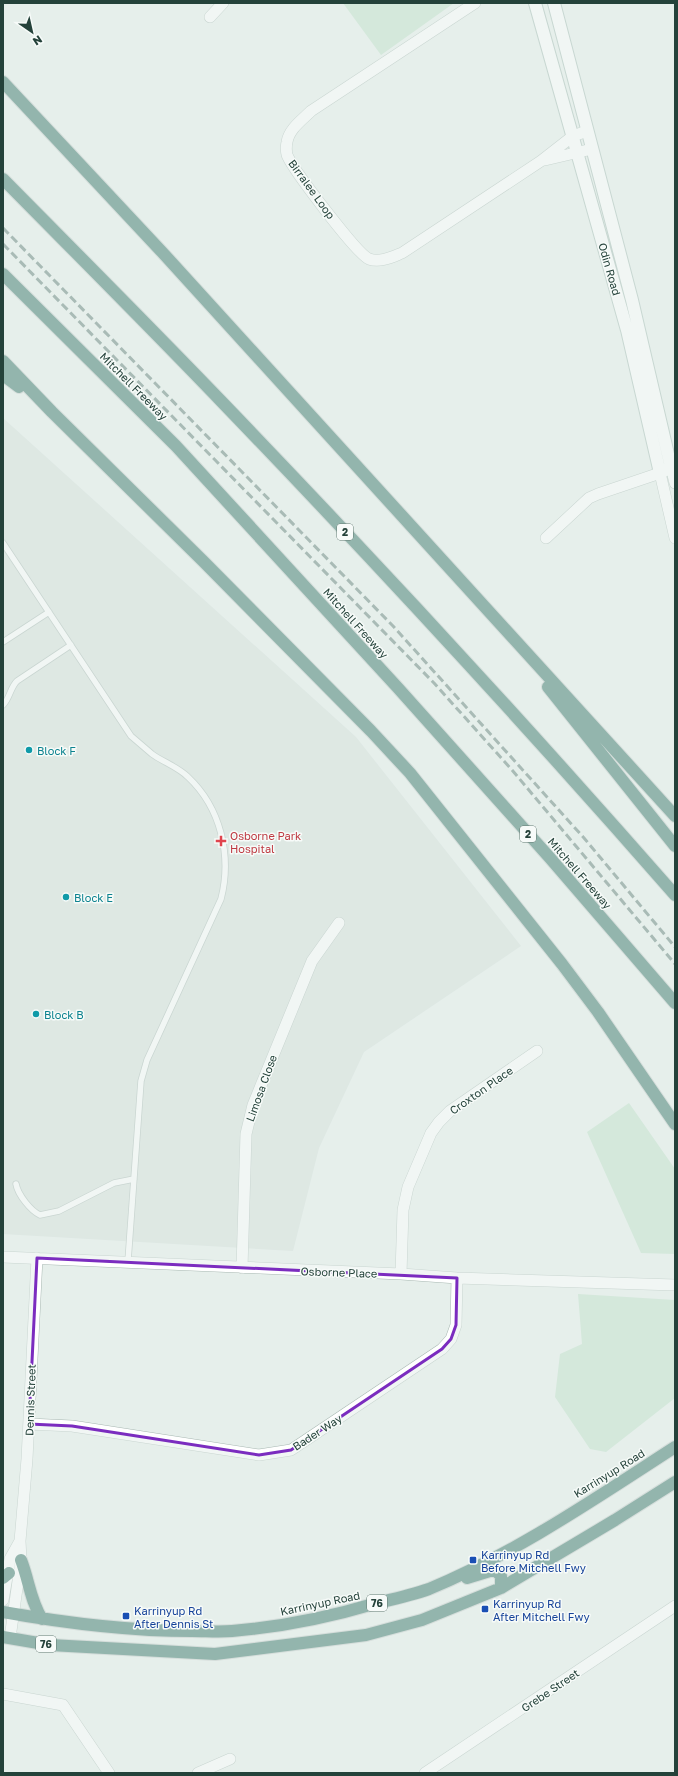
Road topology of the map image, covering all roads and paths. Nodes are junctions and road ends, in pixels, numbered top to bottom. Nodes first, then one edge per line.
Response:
1 (223, 3) edge
2 (475, 3) edge
3 (535, 3) edge
4 (554, 3) edge
5 (210, 17) dead end
6 (3, 82) edge
7 (587, 131) junction
8 (573, 136) junction
9 (592, 149) junction
10 (577, 153) junction
11 (541, 161) junction
12 (3, 179) edge
13 (3, 274) edge
14 (3, 361) edge
15 (3, 374) edge
16 (52, 412) junction
17 (669, 468) edge
18 (675, 483) edge
19 (546, 538) dead end
20 (675, 538) edge
21 (3, 543) edge
22 (476, 597) junction
23 (49, 612) junction
24 (3, 642) edge
25 (71, 645) junction
26 (3, 705) edge
27 (675, 816) edge
28 (675, 846) edge
29 (675, 895) edge
30 (339, 924) dead end
31 (675, 1003) edge
32 (537, 1051) dead end
33 (675, 1124) edge
34 (134, 1179) junction
35 (16, 1184) dead end
36 (3, 1257) edge
37 (37, 1258) junction
38 (128, 1261) junction
39 (242, 1268) junction
40 (401, 1274) junction
41 (457, 1278) junction
42 (675, 1285) edge
43 (29, 1424) junction
44 (675, 1447) edge
45 (675, 1482) edge
46 (20, 1541) junction
47 (21, 1560) junction
48 (6, 1576) edge
49 (501, 1588) junction
50 (428, 1589) junction
51 (3, 1600) edge
52 (675, 1606) edge
53 (9, 1613) edge
54 (42, 1619) junction
55 (6, 1638) edge
56 (3, 1694) edge
57 (230, 1760) dead end
58 (109, 1773) edge
59 (198, 1773) edge
60 (425, 1773) edge

1 - 5 street
2 - 11 street, Birralee Loop
3 - 8 street, Odin Road
4 - 7 street, Odin Road
6 - 22 highway
7 - 8 street, Birralee Loop
7 - 9 street, Odin Road
8 - 10 street, Odin Road
8 - 11 street, Birralee Loop
9 - 10 street, Birralee Loop
9 - 17 street, Odin Road
10 - 11 street, Birralee Loop
10 - 17 street, Odin Road
12 - 29 highway, 2
13 - 31 highway, Mitchell Freeway / 2
14 - 16 highway
15 - 16 highway
16 - 33 highway
17 - 18 street, Odin Road
17 - 19 street
17 - 20 street, Odin Road
21 - 23 lane
22 - 27 highway
22 - 28 highway
23 - 24 lane
23 - 25 lane
25 - 26 lane
25 - 34 lane
30 - 39 street, Limosa Close
32 - 40 street, Croxton Place
34 - 35 lane
34 - 38 lane
36 - 37 street, Osborne Place
37 - 38 street, Osborne Place
37 - 43 street, Dennis Street
38 - 39 street, Osborne Place
39 - 40 street, Osborne Place
40 - 41 street, Osborne Place
41 - 42 street, Osborne Place
41 - 43 street, Bader Way
43 - 46 street, Dennis Street
44 - 50 highway, Karrinyup Road / 76
45 - 49 highway, 76
46 - 47 street, Dennis Street
46 - 48 street, Dennis Street
47 - 53 street, Dennis Street
47 - 54 highway
48 - 51 street, Dennis Street
49 - 50 highway
49 - 55 highway, 76
50 - 54 highway, Karrinyup Road / 76
52 - 60 street, Grebe Street
53 - 54 highway, Karrinyup Road / 76
53 - 55 street, Dennis Street
56 - 58 street
57 - 59 street

